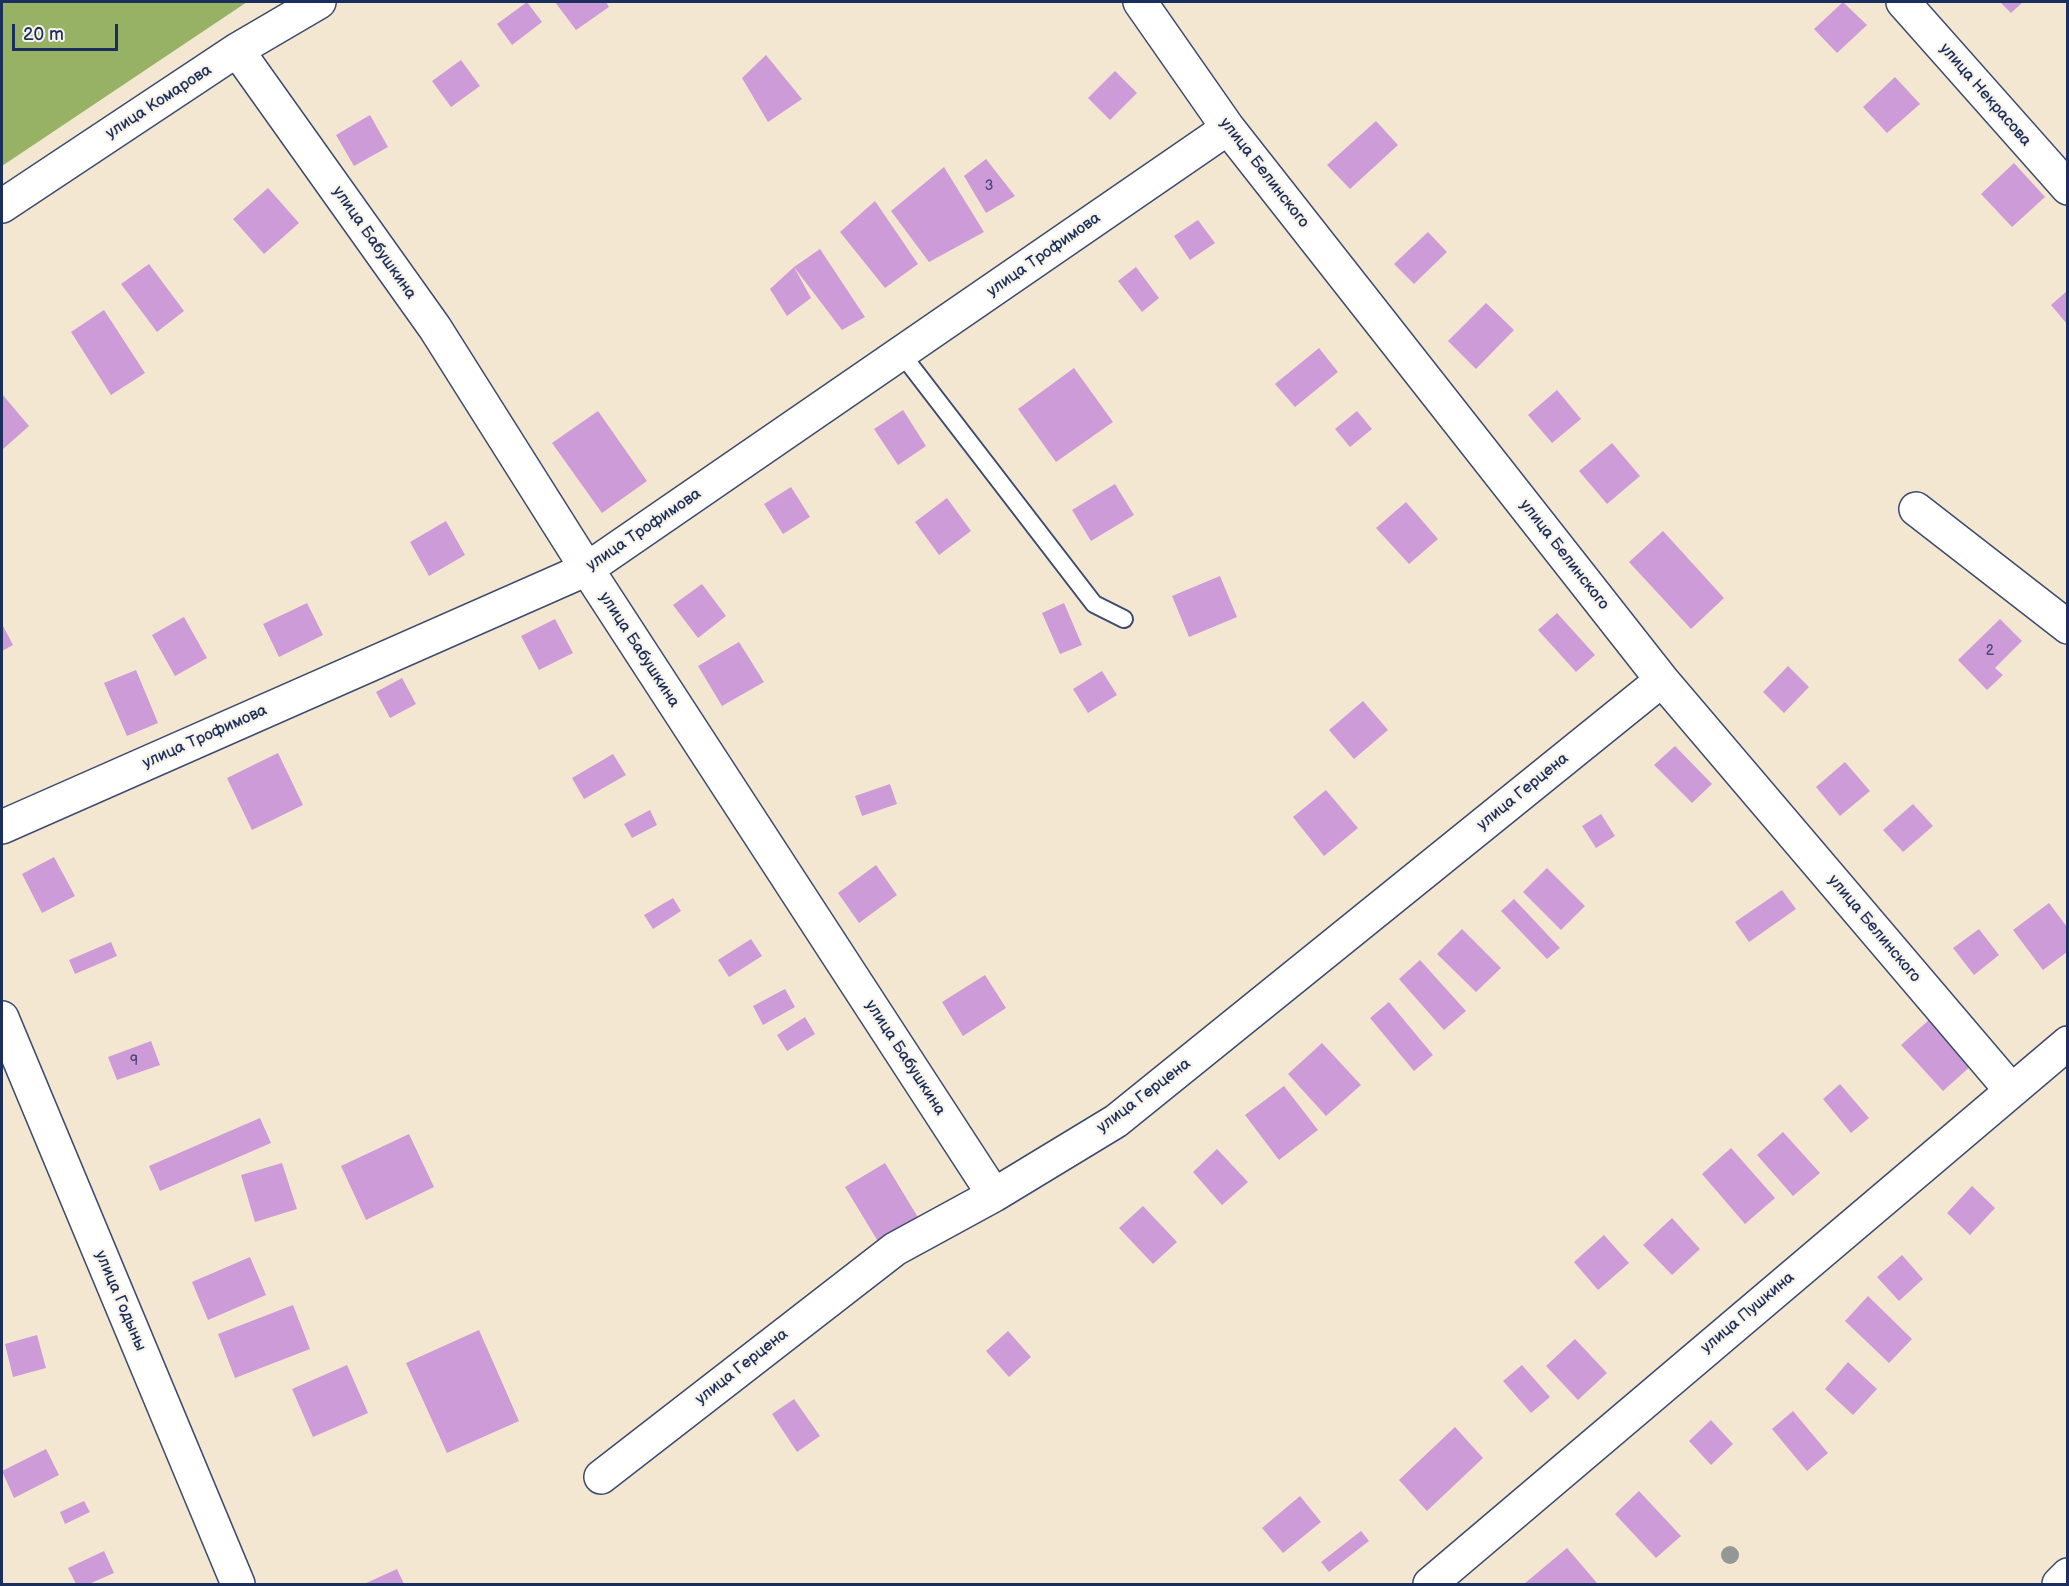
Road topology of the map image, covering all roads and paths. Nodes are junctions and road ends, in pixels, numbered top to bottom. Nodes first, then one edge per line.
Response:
1 (319, 2) edge
2 (1140, 2) edge
3 (1903, 2) edge
4 (237, 50) junction
5 (1228, 128) junction
6 (2067, 188) edge
7 (2, 206) edge
8 (901, 353) junction
9 (1917, 509) dead end
10 (587, 569) junction
11 (1124, 619) dead end
12 (2067, 627) edge
13 (1662, 680) junction
14 (2, 827) edge
15 (2, 1018) edge
16 (2067, 1043) edge
17 (2011, 1090) junction
18 (994, 1195) junction
19 (601, 1477) dead end
20 (2067, 1575) edge
21 (238, 1584) edge
22 (1430, 1584) edge
23 (2059, 1584) edge

1 - 4 street, улица Комарова
2 - 5 street, улица Белинского
3 - 6 street, улица Некрасова
4 - 7 street, улица Комарова
4 - 10 street, улица Бабушкина
5 - 8 street, улица Трофимова
5 - 13 street, улица Белинского
8 - 10 street, улица Трофимова
8 - 11 lane
9 - 12 street
10 - 14 street, улица Трофимова
10 - 18 street, улица Бабушкина
13 - 17 street, улица Белинского
13 - 18 street, улица Герцена
15 - 21 street, улица Годыны
16 - 17 street, улица Пушкина
17 - 22 street, улица Пушкина
18 - 19 street, улица Герцена
20 - 23 street

